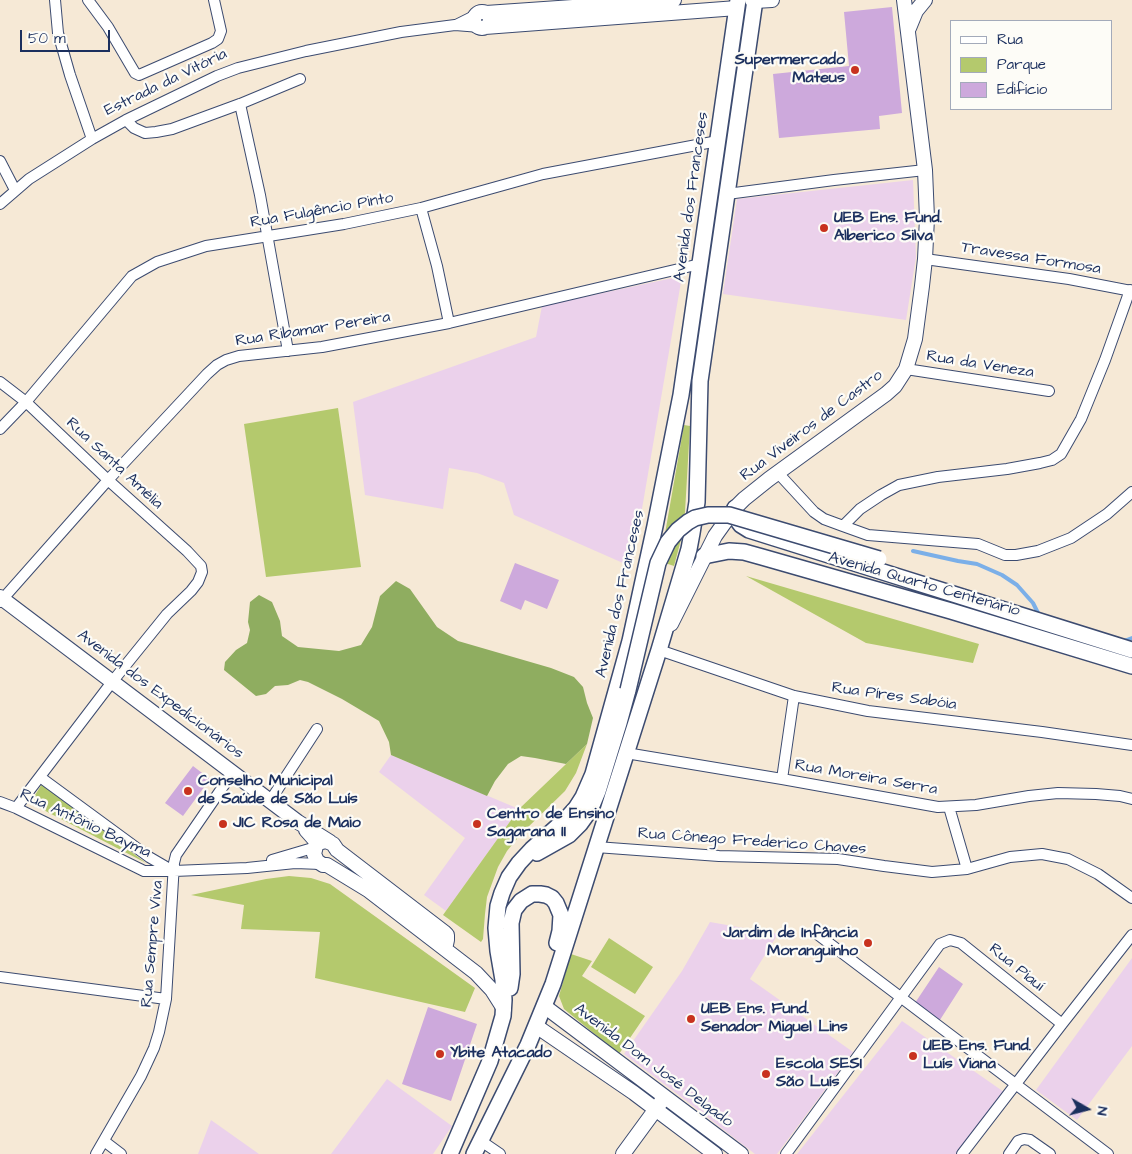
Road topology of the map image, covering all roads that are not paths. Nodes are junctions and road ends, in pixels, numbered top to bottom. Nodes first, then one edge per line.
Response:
1 (55, 0) edge
2 (88, 0) edge
3 (214, 0) edge
4 (674, 0) edge
5 (754, 0) edge
6 (772, 0) edge
7 (904, 0) edge
8 (924, 0) edge
9 (562, 4) edge
10 (737, 7) edge
11 (481, 16) edge
12 (908, 31) junction
13 (300, 79) dead end
14 (240, 104) junction
15 (126, 120) junction
16 (92, 140) junction
17 (718, 141) junction
18 (0, 161) edge
19 (925, 170) junction
20 (15, 190) junction
21 (727, 194) junction
22 (0, 204) edge
23 (421, 208) junction
24 (267, 237) junction
25 (925, 259) junction
26 (700, 264) junction
27 (1131, 290) edge
28 (449, 323) junction
29 (288, 351) junction
30 (906, 369) junction
31 (0, 382) edge
32 (1048, 391) dead end
33 (26, 402) junction
34 (0, 429) edge
35 (778, 473) junction
36 (108, 480) junction
37 (1132, 492) edge
38 (735, 508) junction
39 (843, 526) junction
40 (704, 556) junction
41 (957, 596) junction
42 (1, 600) edge
43 (659, 650) junction
44 (1132, 650) edge
45 (1132, 666) edge
46 (112, 682) junction
47 (794, 696) junction
48 (317, 729) dead end
49 (1132, 745) edge
50 (626, 753) junction
51 (233, 772) junction
52 (40, 777) junction
53 (782, 779) junction
54 (1132, 799) edge
55 (270, 801) junction
56 (0, 802) edge
57 (949, 807) junction
58 (16, 808) junction
59 (325, 846) junction
60 (596, 847) junction
61 (324, 864) junction
62 (247, 868) junction
63 (513, 870) junction
64 (967, 870) junction
65 (174, 872) junction
66 (1132, 898) edge
67 (817, 934) dead end
68 (1132, 935) edge
69 (445, 949) junction
70 (0, 977) edge
71 (901, 998) junction
72 (166, 999) junction
73 (544, 1006) junction
74 (504, 1009) junction
75 (1062, 1024) junction
76 (536, 1026) junction
77 (496, 1042) junction
78 (516, 1071) junction
79 (1016, 1084) junction
80 (665, 1096) junction
81 (655, 1109) junction
82 (104, 1141) junction
83 (478, 1147) edge
84 (96, 1154) edge
85 (121, 1154) edge
86 (450, 1154) edge
87 (500, 1154) edge
88 (623, 1154) edge
89 (715, 1154) edge
90 (741, 1154) edge
91 (786, 1154) edge
92 (962, 1154) edge
93 (1009, 1154) edge
94 (1050, 1154) edge
95 (1108, 1154) edge

1 - 16 street
2 - 3 street
4 - 9 street, Estrada da Vitória
5 - 6 street
5 - 10 main road
5 - 21 main road, Avenida dos Franceses
7 - 12 street, Rua Viveiros de Castro
8 - 12 street
9 - 11 street, Estrada da Vitória
10 - 11 street, Estrada da Vitória
10 - 17 main road, Avenida dos Franceses
11 - 15 street, Estrada da Vitória
12 - 19 street, Rua Viveiros de Castro
13 - 14 street
14 - 15 street
14 - 24 street
15 - 16 street, Estrada da Vitória
16 - 20 street, Estrada da Vitória
17 - 23 street, Rua Fulgêncio Pinto
17 - 26 main road, Avenida dos Franceses
18 - 20 street
19 - 21 street
19 - 25 street, Rua Viveiros de Castro
20 - 22 street, Estrada da Vitória
21 - 43 main road, Avenida dos Franceses
23 - 24 street, Rua Fulgêncio Pinto
23 - 28 street
24 - 29 street
24 - 33 street, Rua Fulgêncio Pinto
25 - 27 street, Travessa Formosa
25 - 30 street, Rua Viveiros de Castro
26 - 28 street, Rua Ribamar Pereira
26 - 63 main road, Avenida dos Franceses
27 - 39 street
28 - 29 street, Rua Ribamar Pereira
29 - 36 street, Rua Ribamar Pereira
30 - 32 street, Rua da Veneza
30 - 35 street, Rua Viveiros de Castro
31 - 33 street, Rua Santa Amélia
33 - 34 street, Rua Fulgêncio Pinto
33 - 36 street, Rua Santa Amélia
35 - 38 street, Rua Viveiros de Castro
35 - 39 street
36 - 42 street, Rua Ribamar Pereira
36 - 46 street, Rua Santa Amélia
37 - 39 street
38 - 40 street, Rua Viveiros de Castro
38 - 41 main road, Avenida Quarto Centenário
40 - 43 street, Rua Viveiros de Castro
40 - 45 main road, Avenida Quarto Centenário
41 - 44 main road, Avenida Quarto Centenário
41 - 63 main road, bridge
42 - 46 street, Avenida dos Expedicionários
43 - 47 street, Rua Píres Sabóia
43 - 50 main road, Avenida dos Franceses
46 - 51 street, Avenida dos Expedicionários
46 - 52 street
47 - 49 street, Rua Píres Sabóia
47 - 53 street
48 - 55 street
50 - 53 street, Rua Moreira Serra
50 - 60 main road, Avenida dos Franceses
51 - 55 street, Avenida dos Expedicionários
51 - 65 street, Rua Sempre Viva
52 - 58 street
52 - 65 street, Rua Sempre Viva
53 - 57 street, Rua Moreira Serra
54 - 57 street, Rua Moreira Serra
55 - 59 street, Avenida dos Expedicionários
56 - 58 street, Rua Antônio Bayma
57 - 64 street
58 - 65 street, Rua Antônio Bayma
59 - 61 street
59 - 61 street
59 - 62 street, Rua Antônio Bayma
59 - 69 street, Avenida dos Expedicionários
60 - 64 street, Rua Cônego Frederico Chaves
60 - 73 main road, Avenida dos Franceses
61 - 62 street, Rua Antônio Bayma
61 - 69 street
62 - 65 street, Rua Antônio Bayma
63 - 74 main road, Avenida dos Franceses
64 - 66 street, Rua Cônego Frederico Chaves
65 - 72 street, Rua Sempre Viva
67 - 71 street
68 - 75 street
69 - 74 street
70 - 72 street
71 - 75 street, Rua Piauí
71 - 79 street
71 - 91 street
72 - 82 street, Rua Sempre Viva
73 - 76 main road, Avenida dos Franceses
73 - 80 street, Avenida Dom José Delgado
74 - 77 main road, Avenida dos Franceses
75 - 79 street
76 - 78 main road, Avenida dos Franceses
76 - 81 street, Avenida Dom José Delgado
77 - 78 main road
77 - 86 main road, Avenida dos Franceses
78 - 83 main road, Avenida dos Franceses
79 - 92 street
79 - 95 street
80 - 81 street
80 - 90 street, Avenida Dom José Delgado
81 - 88 street
81 - 89 street, Avenida Dom José Delgado
82 - 84 street, Rua Sempre Viva
82 - 85 street
83 - 87 street
93 - 94 street

